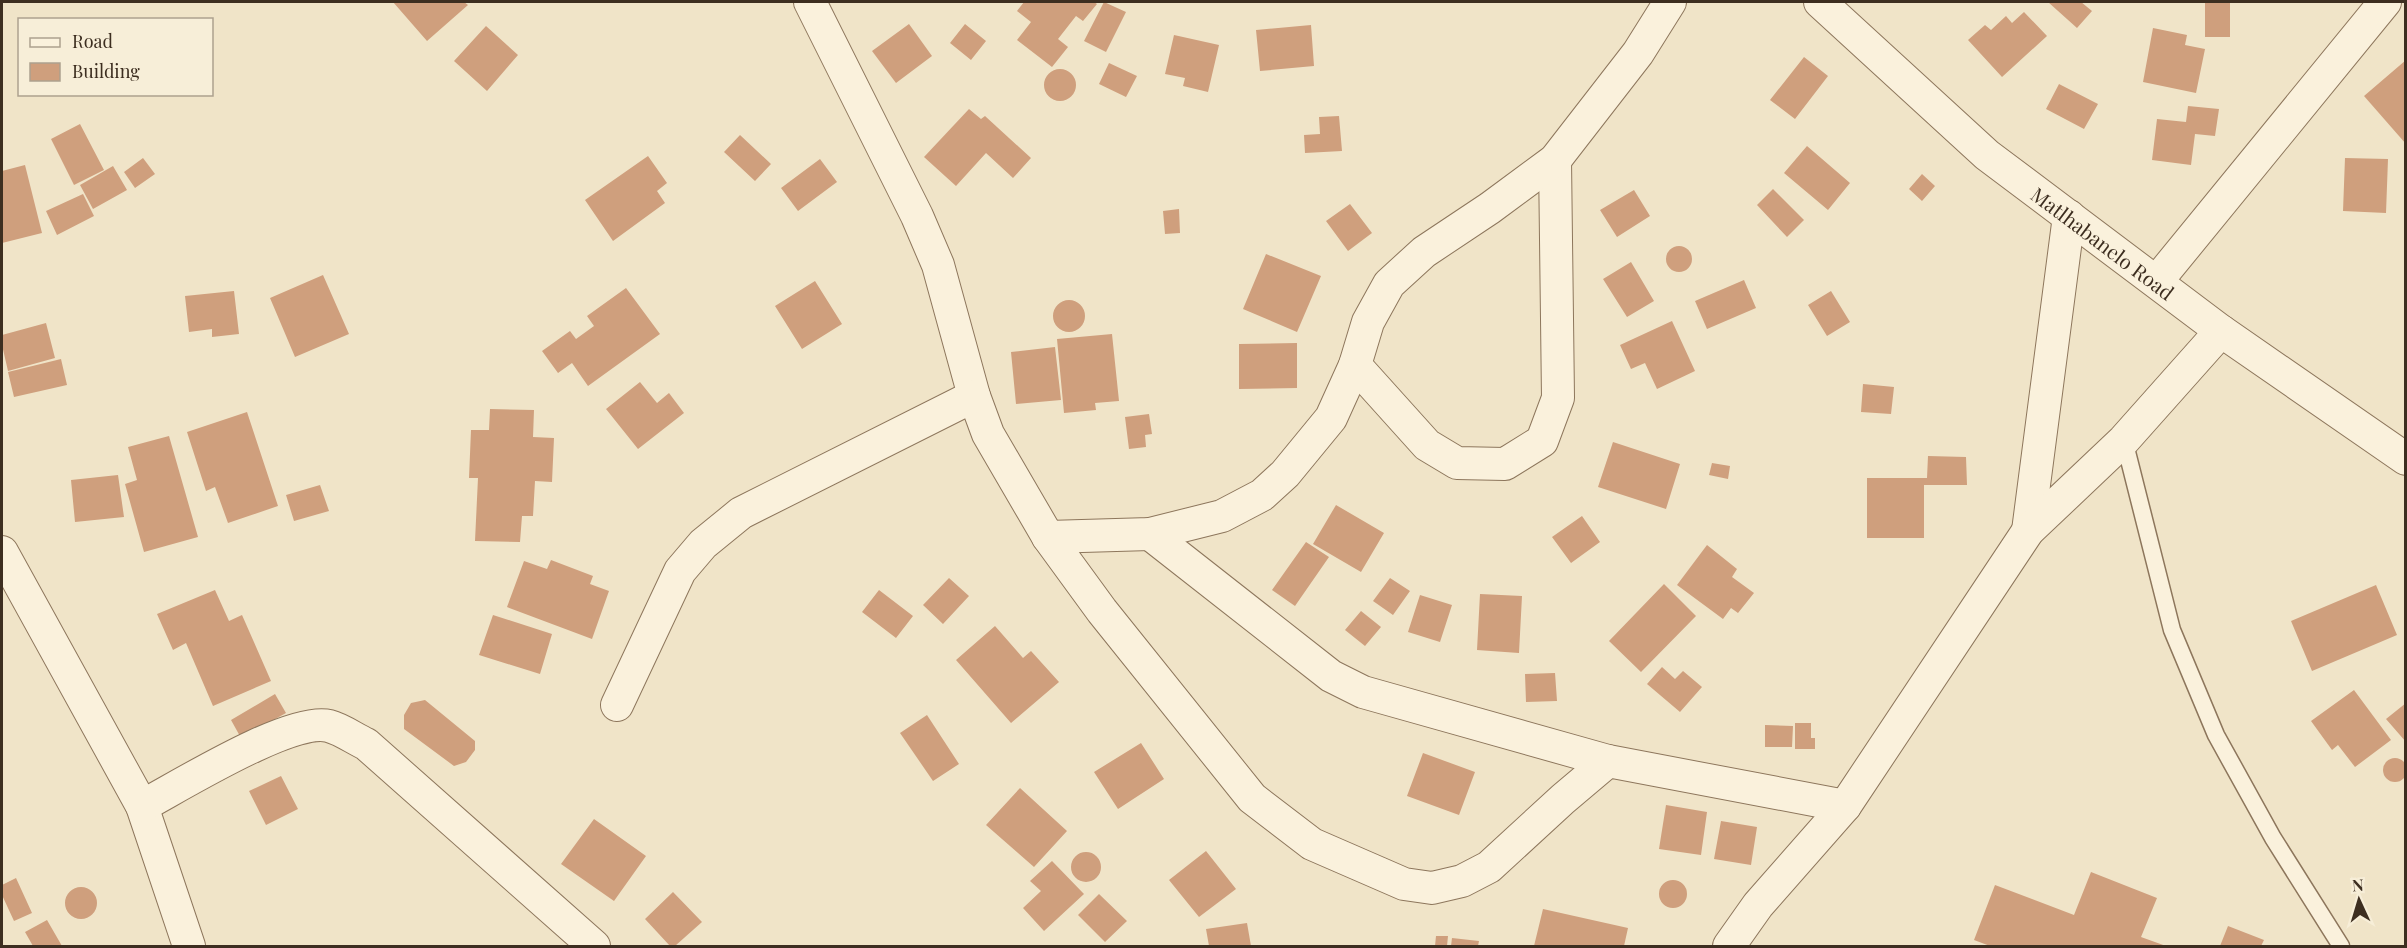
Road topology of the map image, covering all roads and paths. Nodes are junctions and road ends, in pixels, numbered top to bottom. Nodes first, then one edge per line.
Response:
1 (810, 2) edge
2 (1670, 2) edge
3 (1820, 2) edge
4 (2385, 2) edge
5 (1555, 160) junction
6 (2069, 216) junction
7 (2157, 281) junction
8 (2221, 331) junction
9 (1355, 365) junction
10 (974, 396) junction
11 (2124, 440) junction
12 (2406, 459) edge
13 (2028, 531) junction
14 (1150, 534) junction
15 (1048, 537) junction
16 (2, 552) edge
17 (617, 705) dead end
18 (1608, 761) junction
19 (142, 806) junction
20 (1845, 806) junction
21 (189, 946) edge
22 (594, 946) edge
23 (1729, 946) edge
24 (2341, 946) edge

1 - 10 street
2 - 5 street
3 - 6 street, Matlhabanelo Road
4 - 7 street
5 - 9 street
5 - 9 street
6 - 7 street, Matlhabanelo Road
6 - 13 street
7 - 8 street, Matlhabanelo Road
8 - 11 street
8 - 12 street, Matlhabanelo Road
9 - 14 street
10 - 15 street
10 - 17 street
11 - 13 street
11 - 24 lane
13 - 20 street
14 - 15 street
14 - 18 street
15 - 18 street
16 - 19 street
18 - 20 street
19 - 21 street
19 - 22 street
20 - 23 street

